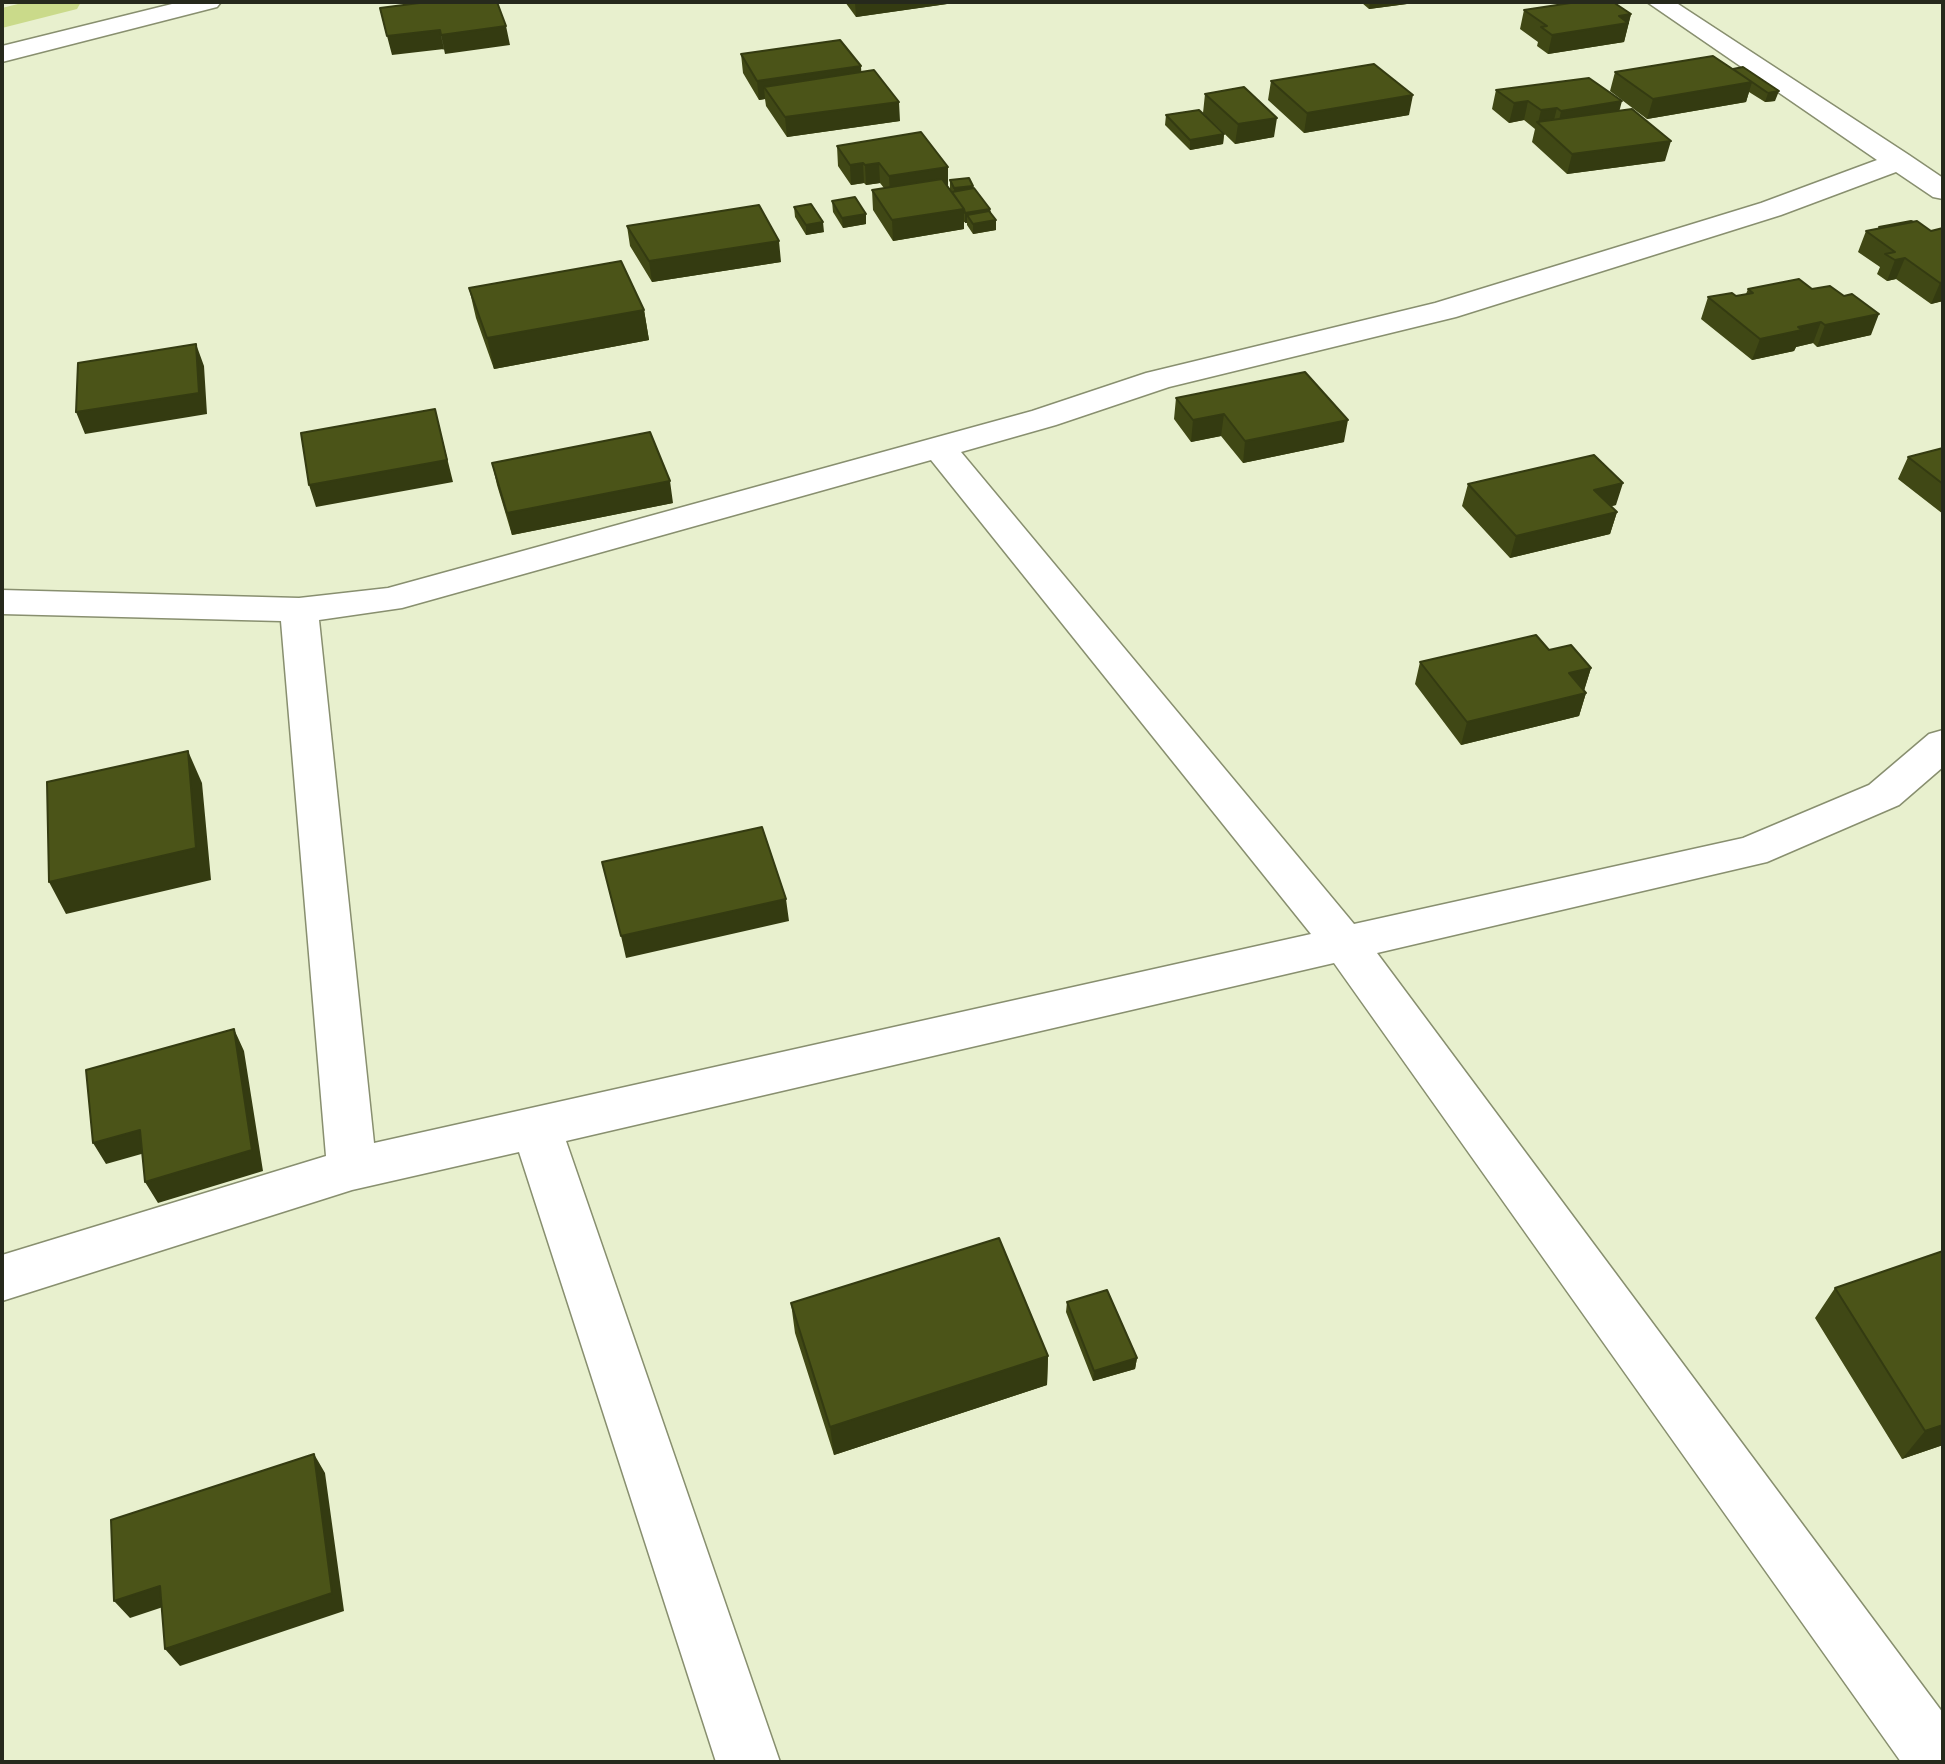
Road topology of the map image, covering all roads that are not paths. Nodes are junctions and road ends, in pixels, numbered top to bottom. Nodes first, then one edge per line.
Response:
1 (209, 2) edge
2 (1659, 2) edge
3 (2, 54) edge
4 (1899, 161) junction
5 (1943, 191) edge
6 (938, 446) junction
7 (2, 602) edge
8 (299, 610) junction
9 (1943, 744) edge
10 (1344, 943) junction
11 (536, 1127) junction
12 (352, 1169) junction
13 (2, 1278) edge
14 (748, 1762) edge
15 (1940, 1762) edge

1 - 3 street
2 - 4 street
4 - 5 street
4 - 6 street
6 - 8 street
6 - 10 street
7 - 8 street
8 - 12 street
9 - 10 street
10 - 11 street
10 - 15 street
11 - 12 street
11 - 14 street
12 - 13 street

